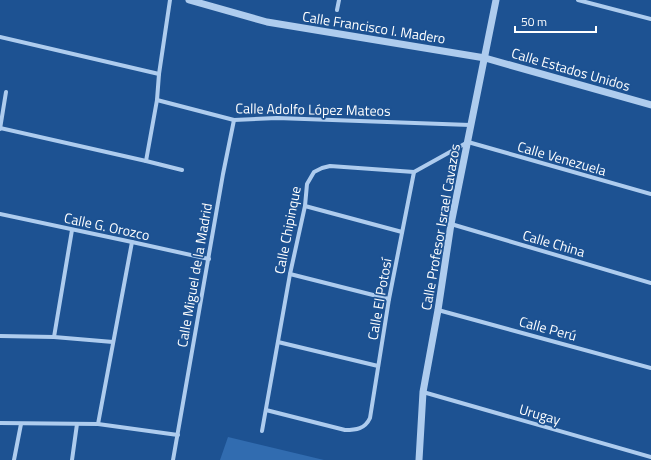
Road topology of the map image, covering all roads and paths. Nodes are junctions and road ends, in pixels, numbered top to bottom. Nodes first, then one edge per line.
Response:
1 (170, 0) edge
2 (189, 0) edge
3 (339, 0) edge
4 (496, 0) edge
5 (578, 0) edge
6 (337, 10) dead end
7 (651, 20) edge
8 (0, 36) edge
9 (485, 58) junction
10 (159, 74) junction
11 (6, 92) dead end
12 (157, 100) junction
13 (651, 105) edge
14 (234, 120) junction
15 (470, 125) junction
16 (0, 129) edge
17 (468, 142) junction
18 (146, 161) junction
19 (182, 170) dead end
20 (414, 172) junction
21 (651, 194) edge
22 (305, 206) junction
23 (0, 214) edge
24 (451, 224) junction
25 (72, 230) junction
26 (402, 232) junction
27 (132, 242) junction
28 (208, 259) junction
29 (290, 274) junction
30 (651, 283) edge
31 (389, 299) junction
32 (438, 310) junction
33 (0, 336) edge
34 (54, 337) junction
35 (113, 342) junction
36 (278, 342) junction
37 (378, 366) junction
38 (651, 368) edge
39 (423, 392) junction
40 (266, 410) junction
41 (0, 423) edge
42 (21, 424) junction
43 (77, 424) junction
44 (98, 424) junction
45 (262, 431) dead end
46 (178, 435) junction
47 (651, 457) edge
48 (14, 460) edge
49 (72, 460) edge
50 (173, 460) edge
51 (419, 460) edge

1 - 10 street
2 - 9 street, Calle Francisco I. Madero
3 - 6 street
4 - 9 street, Calle Profesor Israel Cavazos
5 - 7 street
8 - 10 street
9 - 13 street, Calle Estados Unidos
9 - 15 street, Calle Profesor Israel Cavazos
10 - 12 street
11 - 16 street
12 - 14 street, Calle Adolfo López Mateos
12 - 18 street
14 - 15 street, Calle Adolfo López Mateos
14 - 28 street, Calle Miguel de la Madrid
15 - 17 street, Calle Profesor Israel Cavazos
16 - 18 street
17 - 20 street
17 - 21 street, Calle Venezuela
17 - 24 street, Calle Profesor Israel Cavazos
18 - 19 street
20 - 22 street, Calle Chipinque
20 - 26 street, Calle El Potosí
22 - 26 street
22 - 29 street, Calle Chipinque
23 - 25 street, Calle G. Orozco
24 - 30 street, Calle China
24 - 32 street, Calle Profesor Israel Cavazos
25 - 27 street, Calle G. Orozco
25 - 34 street
26 - 31 street, Calle El Potosí
27 - 28 street, Calle G. Orozco
27 - 35 street
28 - 46 street, Calle Miguel de la Madrid
29 - 31 street
29 - 36 street, Calle Chipinque
31 - 37 street, Calle El Potosí
32 - 38 street, Calle Perú
32 - 39 street, Calle Profesor Israel Cavazos
33 - 34 street
34 - 35 street
35 - 44 street
36 - 37 street
36 - 40 street, Calle Chipinque
37 - 40 street, Calle El Potosí
39 - 47 street, Urugay
39 - 51 street, Calle Profesor Israel Cavazos
40 - 45 street, Calle Chipinque
41 - 42 street
42 - 43 street
42 - 48 street
43 - 44 street
43 - 49 street
44 - 46 street
46 - 50 street, Calle Miguel de la Madrid

